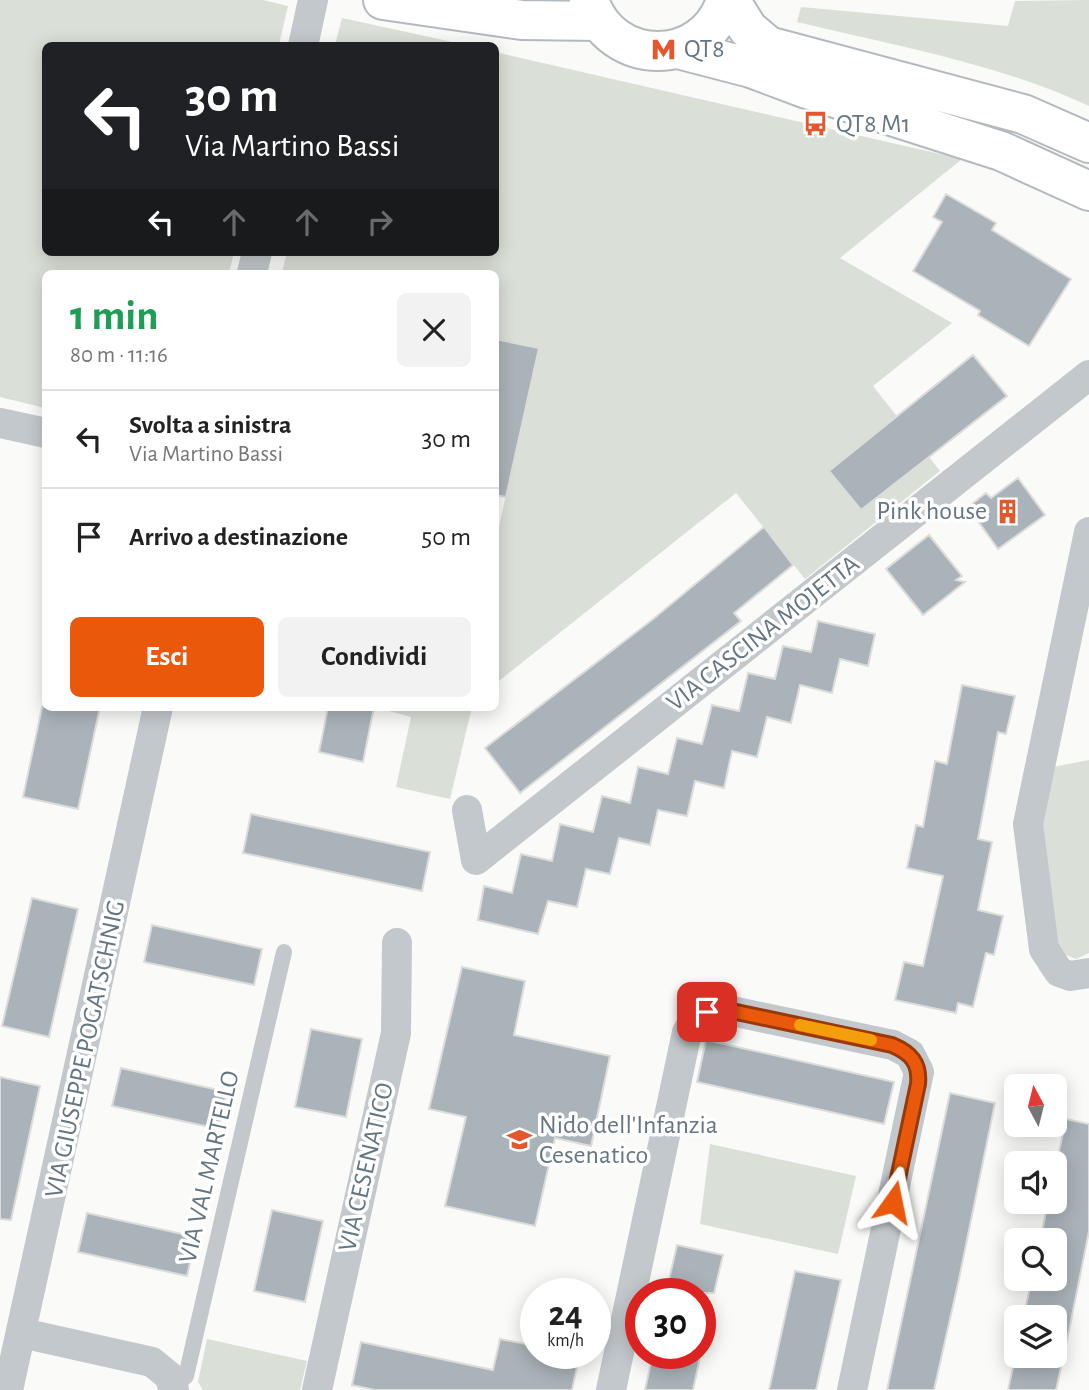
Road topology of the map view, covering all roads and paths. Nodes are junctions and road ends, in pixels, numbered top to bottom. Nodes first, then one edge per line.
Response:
1 (313, 0) edge
2 (383, 0) edge
3 (728, 0) edge
4 (594, 10) edge
5 (304, 42) edge
6 (678, 49) junction
7 (1089, 144) edge
8 (1089, 191) edge
9 (1089, 375) edge
10 (0, 423) edge
11 (42, 431) edge
12 (1089, 532) edge
13 (157, 711) edge
14 (467, 810) dead end
15 (397, 943) dead end
16 (284, 952) dead end
17 (1079, 975) edge
18 (22, 1333) junction
19 (173, 1389) edge
20 (8, 1390) edge
21 (317, 1390) edge
22 (611, 1390) edge
23 (852, 1390) edge

1 - 5 street
2 - 4 street
3 - 6 street
3 - 7 street
4 - 6 street
6 - 8 street
9 - 14 street, VIA CASCINA MOJETTA
10 - 11 street
12 - 17 street
13 - 18 street, VIA GIUSEPPE POGATSCHNIG
15 - 21 street, VIA CESENATICO
16 - 19 lane, VIA VAL MARTELLO
18 - 19 street
18 - 20 street, VIA GIUSEPPE POGATSCHNIG
22 - 23 street

